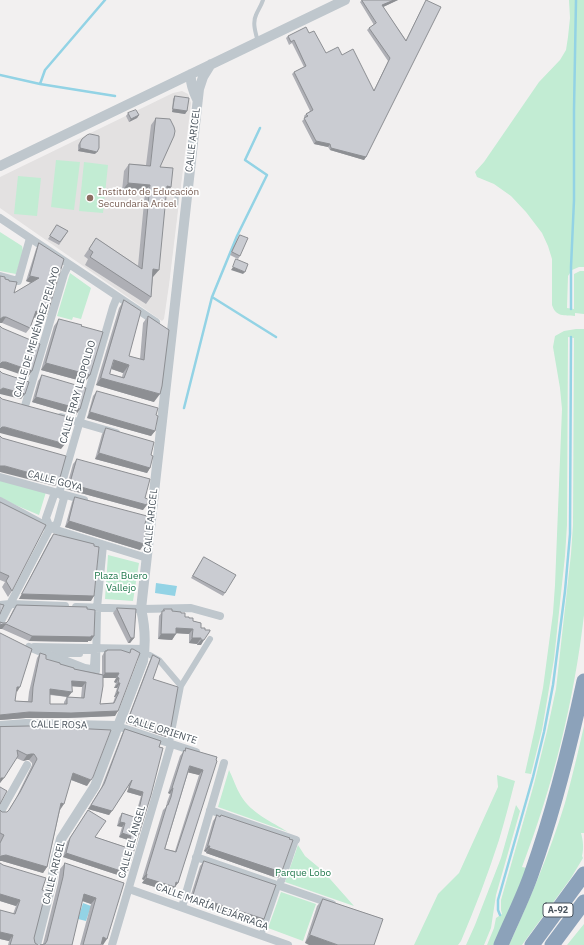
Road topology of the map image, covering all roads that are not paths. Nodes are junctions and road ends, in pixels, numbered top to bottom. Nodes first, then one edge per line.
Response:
1 (263, 0) edge
2 (345, 0) edge
3 (258, 42) junction
4 (211, 64) junction
5 (191, 74) junction
6 (169, 85) junction
7 (196, 90) junction
8 (0, 166) edge
9 (187, 192) junction
10 (176, 206) dead end
11 (0, 218) edge
12 (30, 238) junction
13 (69, 264) junction
14 (0, 276) edge
15 (117, 297) junction
16 (172, 330) junction
17 (94, 331) edge
18 (105, 334) junction
19 (26, 407) edge
20 (52, 414) edge
21 (79, 422) junction
22 (123, 434) edge
23 (0, 477) edge
24 (59, 493) junction
25 (0, 501) edge
26 (90, 501) edge
27 (50, 528) junction
28 (103, 545) junction
29 (147, 558) junction
30 (10, 604) junction
31 (0, 605) edge
32 (97, 608) junction
33 (141, 609) junction
34 (220, 616) dead end
35 (0, 623) edge
36 (210, 639) dead end
37 (96, 650) junction
38 (147, 652) junction
39 (584, 681) edge
40 (181, 686) junction
41 (0, 726) edge
42 (117, 726) junction
43 (170, 743) junction
44 (200, 753) edge
45 (224, 763) dead end
46 (27, 765) dead end
47 (210, 810) junction
48 (0, 814) edge
49 (296, 840) joint
50 (196, 857) junction
51 (584, 874) edge
52 (280, 881) dead end
53 (127, 886) junction
54 (277, 889) edge
55 (584, 902) edge
56 (182, 907) junction
57 (343, 908) edge
58 (261, 936) junction
59 (36, 945) edge
60 (112, 945) edge
61 (288, 945) edge
62 (501, 945) edge
63 (532, 945) edge
64 (552, 945) edge

1 - 3 lane
2 - 3 street
3 - 4 street
4 - 5 street
4 - 7 street, CALLE ARICEL
5 - 6 street
5 - 7 street, CALLE ARICEL
6 - 7 street
6 - 8 street
7 - 9 street, CALLE ARICEL
9 - 10 lane
9 - 16 street, CALLE ARICEL
11 - 12 street
12 - 13 street
12 - 14 street
13 - 15 street
13 - 19 street, CALLE DE MENÉNDEZ PELAYO
15 - 16 street
15 - 18 street, CALLE FRAY LEOPOLDO
16 - 29 street, CALLE ARICEL
17 - 18 street
18 - 21 street, CALLE FRAY LEOPOLDO
20 - 21 street
21 - 22 street
21 - 24 street, CALLE FRAY LEOPOLDO
23 - 24 street, CALLE GOYA
24 - 26 street, CALLE GOYA
24 - 27 street, CALLE FRAY LEOPOLDO
25 - 27 street
27 - 28 street
27 - 30 street
28 - 29 street
28 - 32 street
29 - 33 street, CALLE ARICEL
30 - 31 street
30 - 32 street
30 - 35 street
32 - 33 street
32 - 37 street
33 - 34 street
33 - 38 street, CALLE ARICEL
36 - 40 street
37 - 37 street
37 - 37 street
37 - 38 street
38 - 40 street
38 - 42 street, CALLE ARICEL
39 - 62 highway
40 - 43 street
41 - 42 street, CALLE ROSA
42 - 43 street, CALLE ORIENTE
42 - 59 street, CALLE ARICEL
43 - 44 street, CALLE ORIENTE
43 - 53 street, CALLE EL ÁNGEL
45 - 47 street
46 - 48 street
47 - 49 street
47 - 50 street
49 - 52 street
50 - 56 street
50 - 57 street
51 - 63 highway, A-92
53 - 56 street, CALLE MARÍA LEJÁRRAGA
53 - 60 street, CALLE EL ÁNGEL
54 - 58 street
55 - 64 highway, A-92
56 - 58 street, CALLE MARÍA LEJÁRRAGA
58 - 61 street, CALLE MARÍA LEJÁRRAGA

